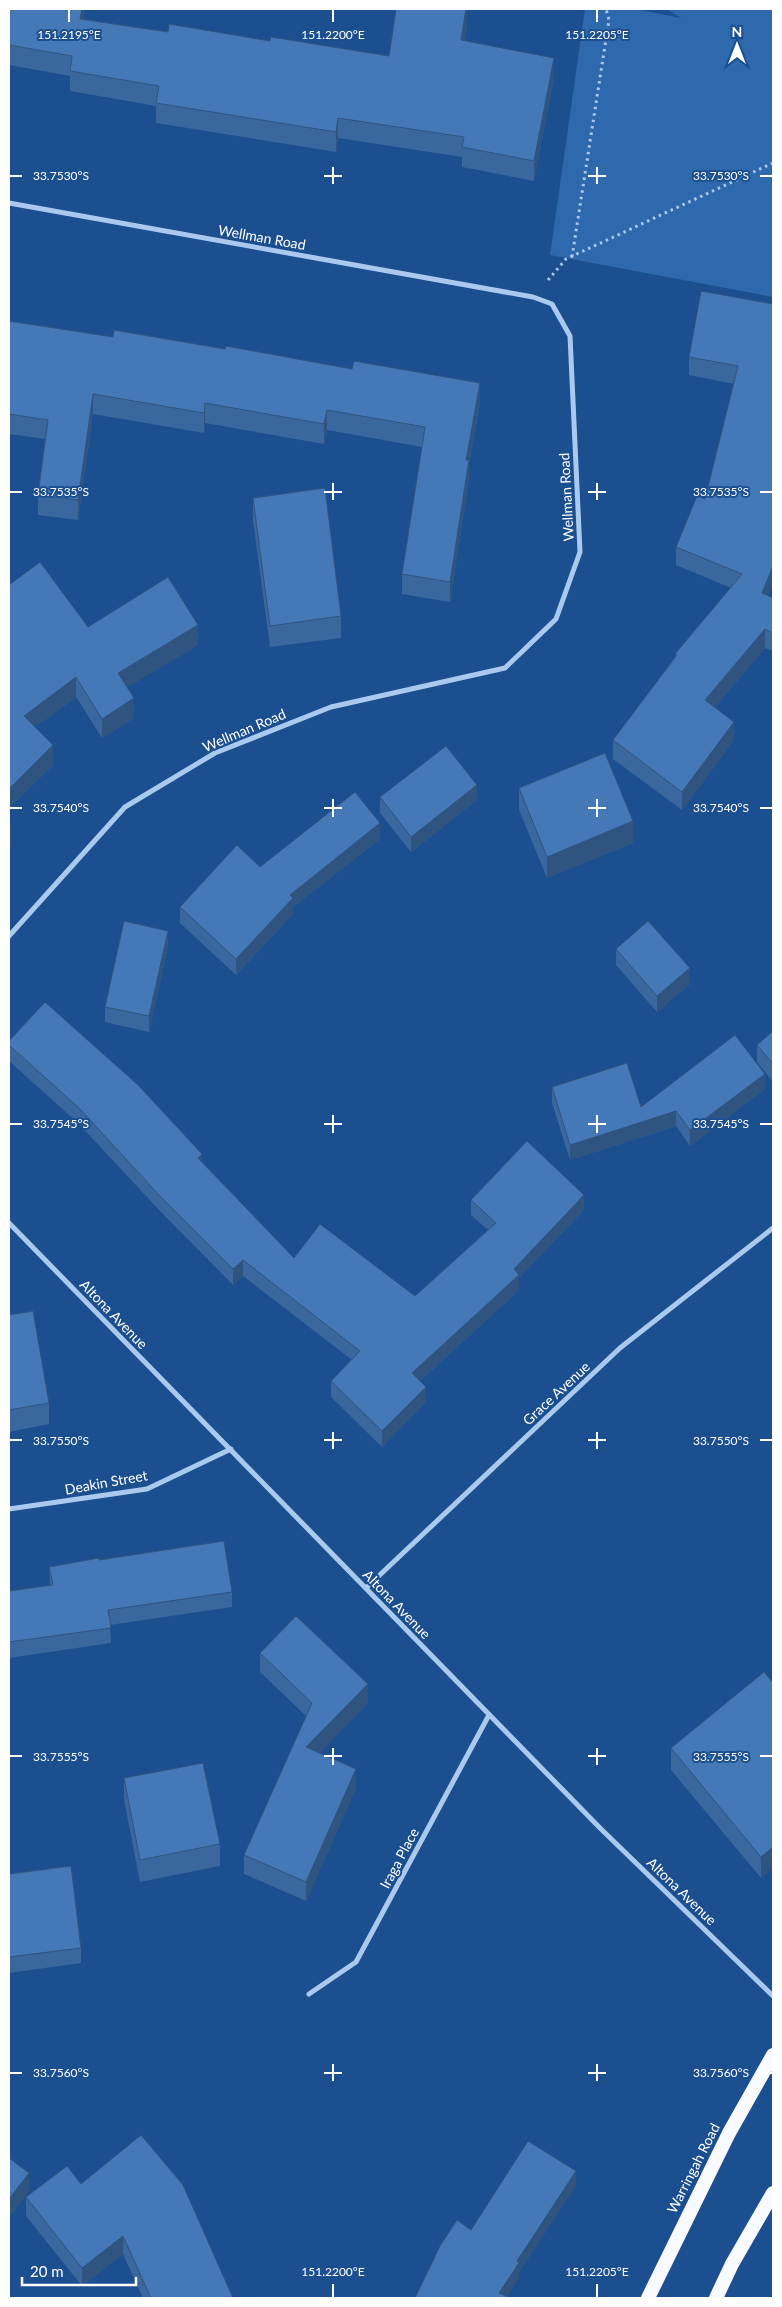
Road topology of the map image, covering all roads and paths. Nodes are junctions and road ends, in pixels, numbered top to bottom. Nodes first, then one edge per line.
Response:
1 (606, 9) edge
2 (773, 163) edge
3 (9, 203) edge
4 (572, 256) junction
5 (533, 297) junction
6 (9, 936) edge
7 (9, 1223) edge
8 (773, 1228) edge
9 (231, 1449) junction
10 (9, 1509) edge
11 (366, 1588) junction
12 (489, 1715) junction
13 (309, 1994) dead end
14 (773, 1996) edge
15 (773, 2055) edge
16 (773, 2193) edge
17 (648, 2298) edge
18 (716, 2298) edge

1 - 4 path
2 - 4 path
3 - 5 street, Wellman Road
4 - 5 path
5 - 6 street, Wellman Road
7 - 9 street, Altona Avenue
8 - 11 street, Grace Avenue
9 - 10 street, Deakin Street
9 - 11 street, Altona Avenue
11 - 12 street, Altona Avenue
12 - 13 street, Iraga Place
12 - 14 street, Altona Avenue
15 - 17 highway, Warringah Road
16 - 18 highway

